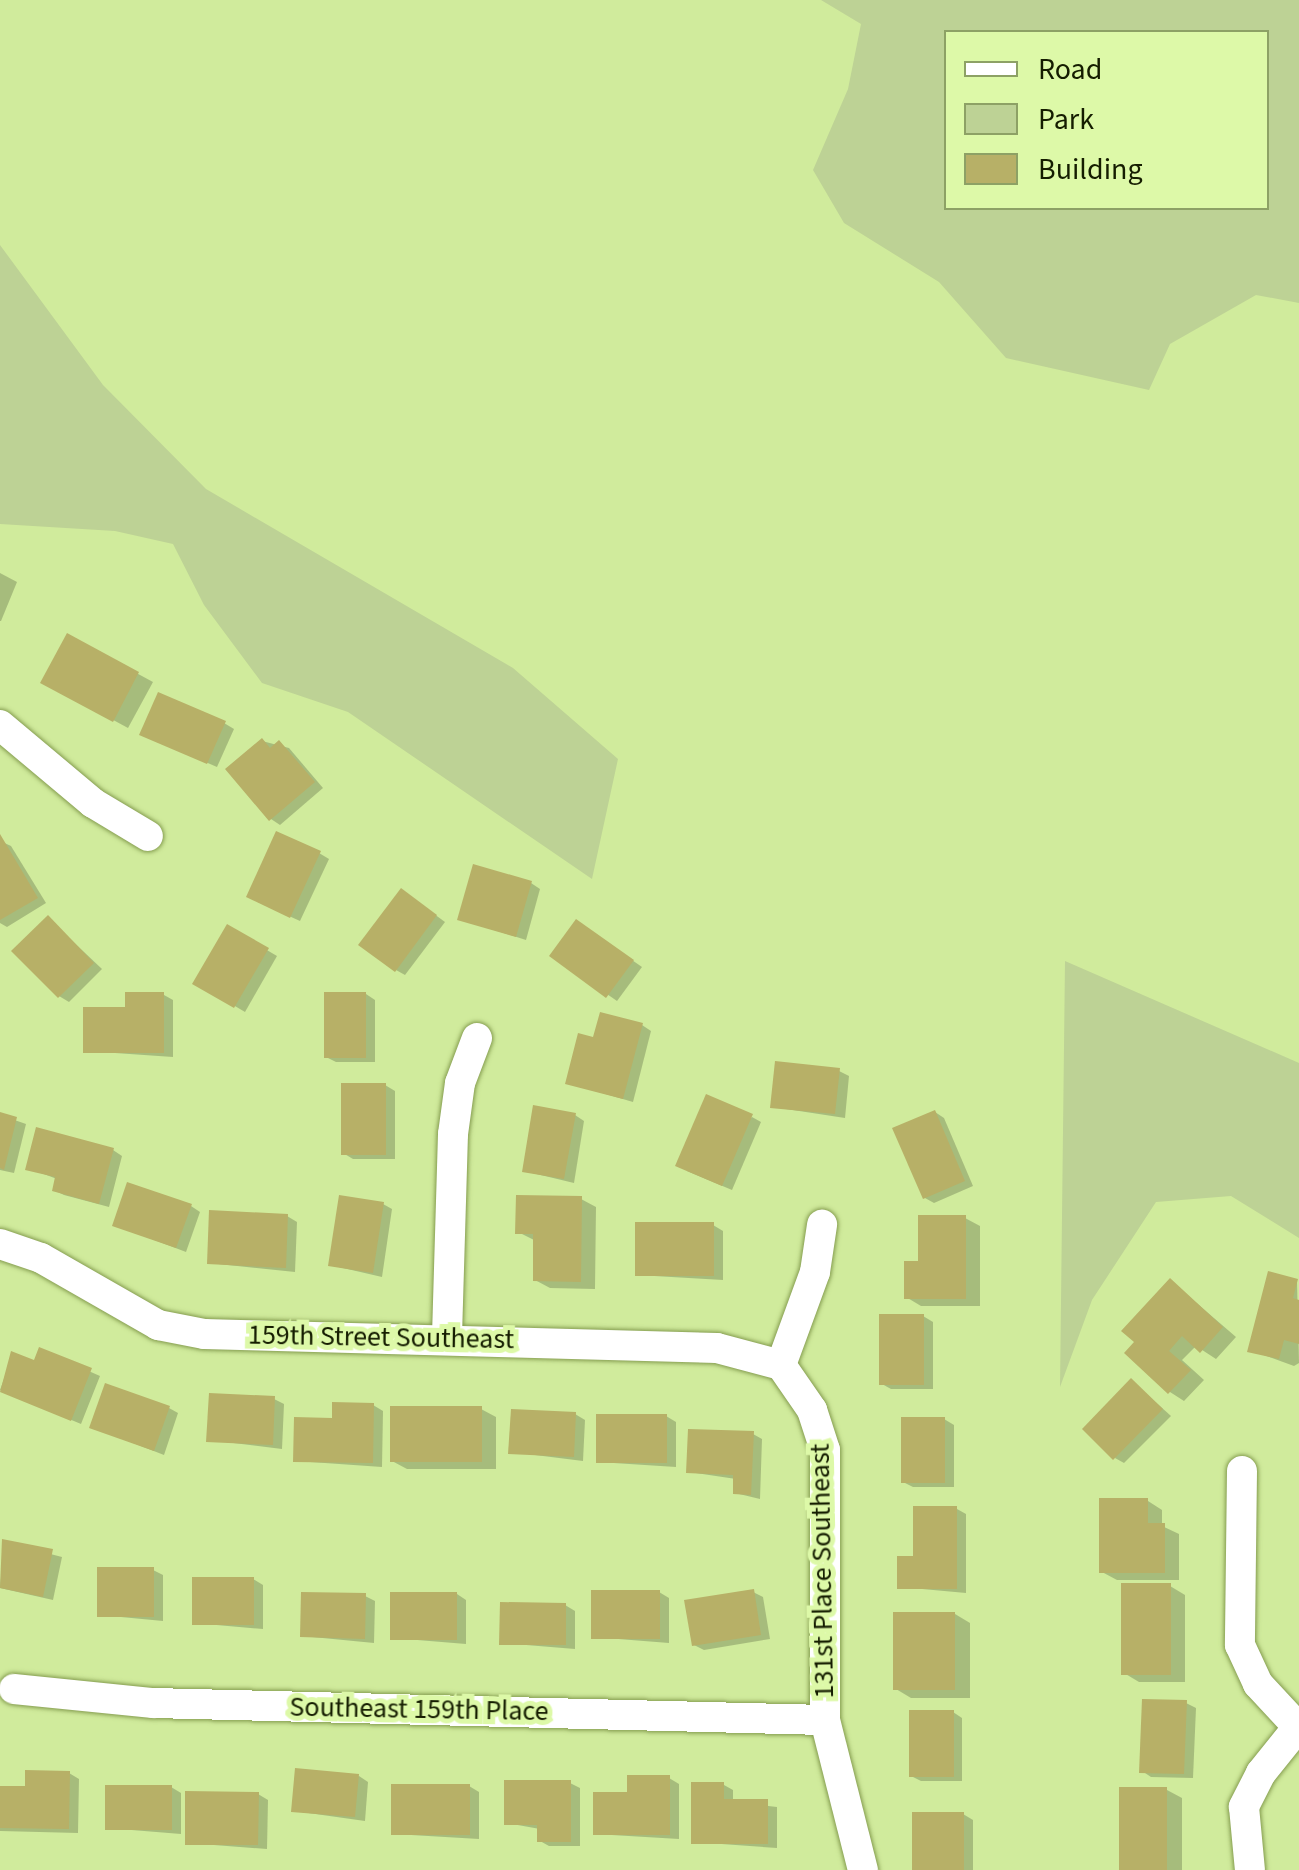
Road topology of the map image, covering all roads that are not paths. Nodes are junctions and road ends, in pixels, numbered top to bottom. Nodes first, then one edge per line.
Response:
1 (0, 725) edge
2 (148, 836) dead end
3 (478, 1038) dead end
4 (822, 1224) dead end
5 (0, 1244) edge
6 (446, 1336) junction
7 (781, 1365) junction
8 (1242, 1471) dead end
9 (14, 1689) dead end
10 (826, 1720) junction
11 (1298, 1727) edge
12 (862, 1870) edge
13 (1250, 1870) edge

1 - 2 street
3 - 6 street
4 - 7 street
5 - 6 street, 159th Street Southeast
6 - 7 street, 159th Street Southeast
7 - 10 street, 131st Place Southeast
8 - 11 street
9 - 10 street, Southeast 159th Place
10 - 12 street, 131st Place Southeast
11 - 13 street

